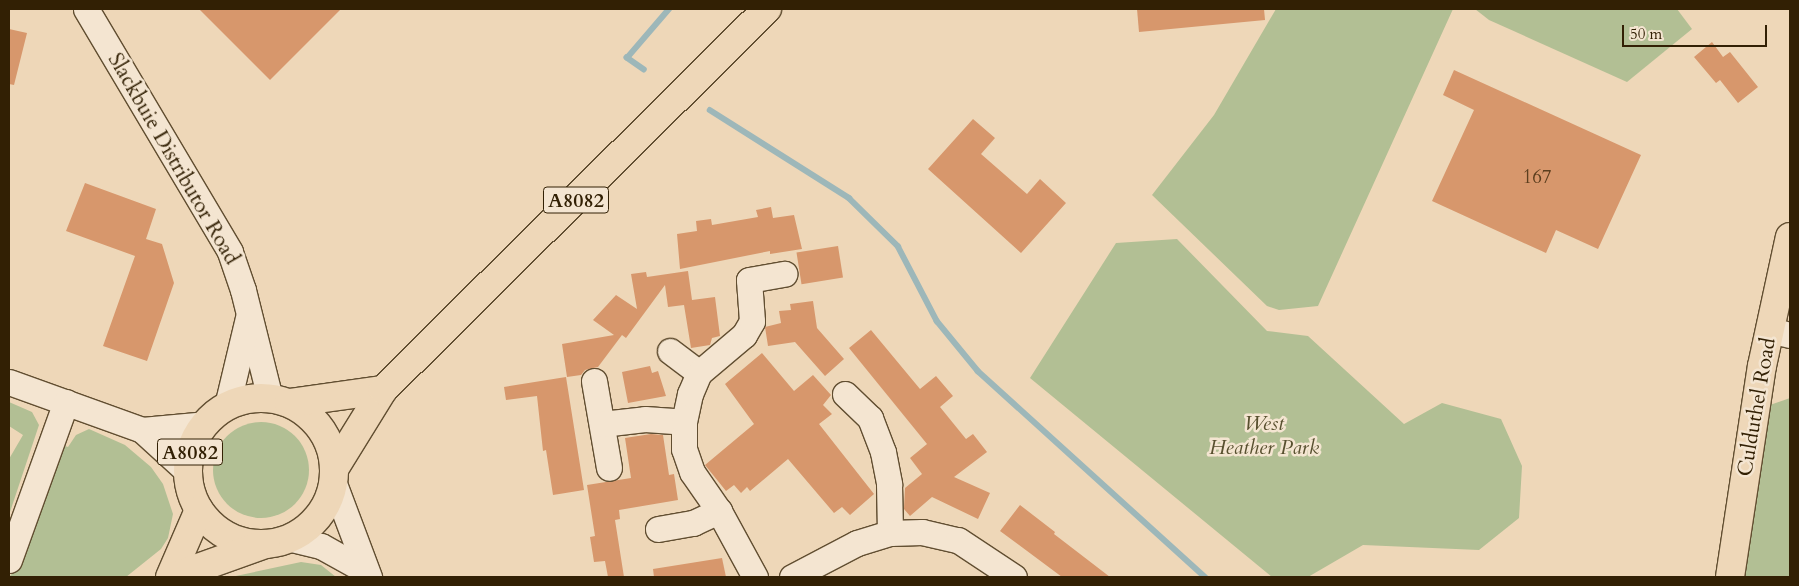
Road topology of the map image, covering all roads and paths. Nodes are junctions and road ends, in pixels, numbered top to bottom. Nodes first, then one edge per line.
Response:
1 (86, 9) edge
2 (767, 9) edge
3 (1790, 237) edge
4 (784, 274) dead end
5 (249, 313) junction
6 (1780, 333) edge
7 (670, 351) dead end
8 (699, 373) junction
9 (594, 381) dead end
10 (9, 382) edge
11 (384, 390) junction
12 (845, 394) dead end
13 (280, 401) junction
14 (66, 402) junction
15 (227, 406) junction
16 (684, 422) junction
17 (204, 424) junction
18 (602, 424) junction
19 (142, 430) junction
20 (609, 468) dead end
21 (188, 472) junction
22 (333, 475) junction
23 (199, 510) junction
24 (719, 511) junction
25 (658, 529) dead end
26 (890, 533) junction
27 (277, 541) junction
28 (9, 560) edge
29 (368, 574) edge
30 (171, 577) edge
31 (755, 577) edge
32 (792, 577) edge
33 (1014, 577) edge
34 (1730, 577) edge

1 - 5 street, Slackbuie Distributor Road
2 - 11 main road, A8082
3 - 6 main road, Culduthel Road
4 - 8 street
5 - 13 street, Slackbuie Distributor Road
5 - 15 street
6 - 34 main road, Culduthel Road
7 - 8 street
8 - 16 street
9 - 18 street
10 - 14 street
11 - 13 main road, A8082
11 - 22 main road, A8082
12 - 26 street
13 - 15 main road, A8082
13 - 22 main road
14 - 19 street
14 - 28 street
15 - 17 main road, A8082
16 - 18 street
16 - 24 street
17 - 19 street
17 - 21 main road, A8082
18 - 20 street
19 - 21 street
21 - 23 main road, A8082
22 - 27 main road, A8082
22 - 29 street
23 - 27 main road, A8082
23 - 30 main road, A8082
24 - 25 street
24 - 31 street
26 - 32 street
26 - 33 street
27 - 29 street
27 - 30 main road, A8082

